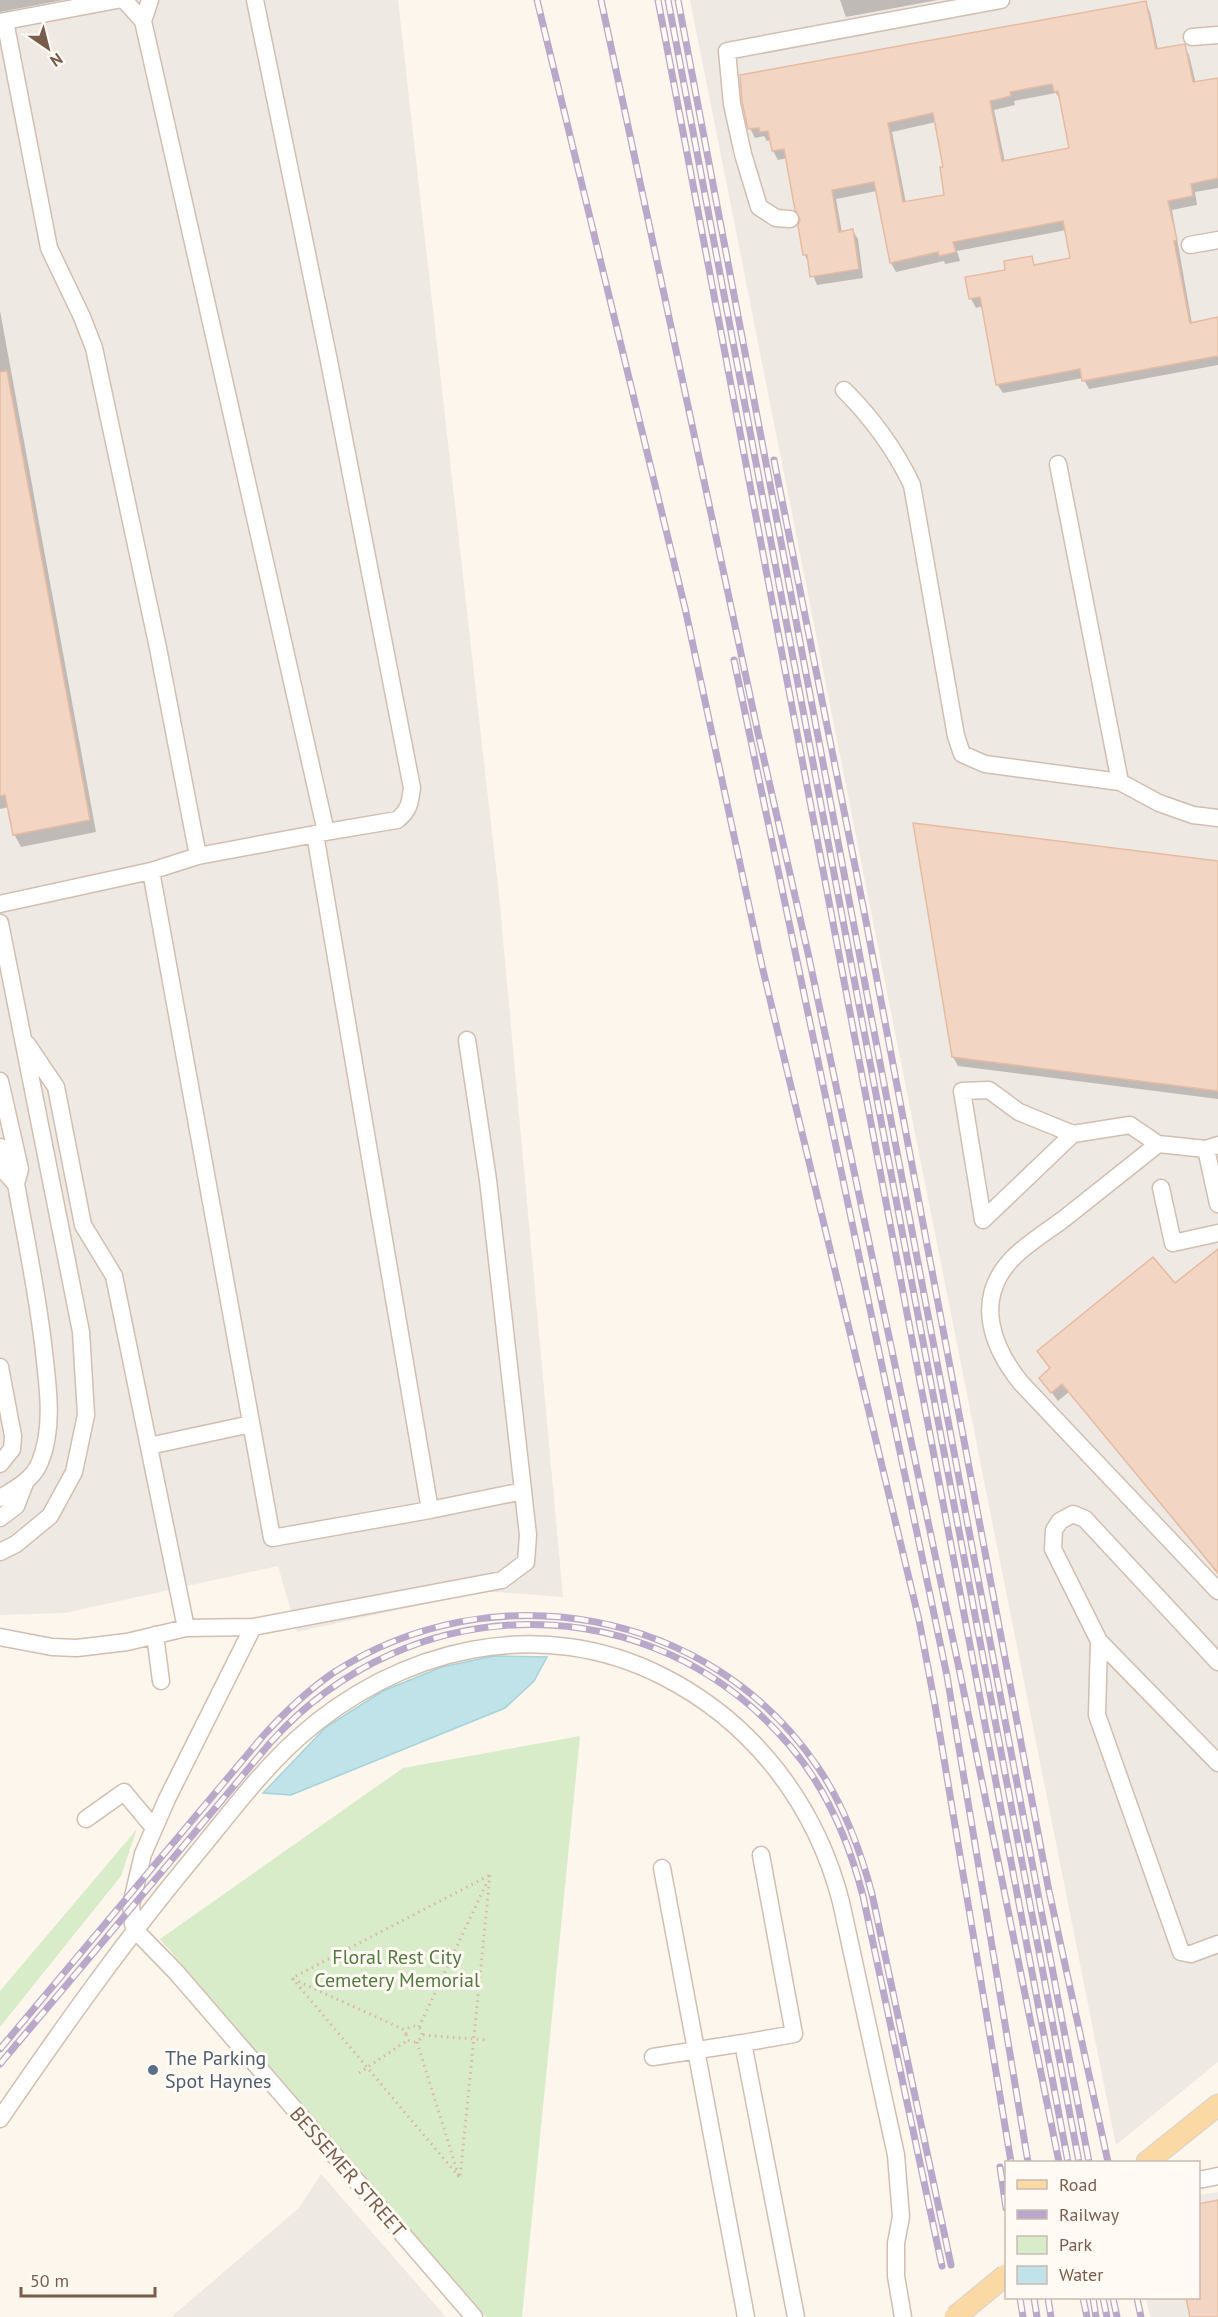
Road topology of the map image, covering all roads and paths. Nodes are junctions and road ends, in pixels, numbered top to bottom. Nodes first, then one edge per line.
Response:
1 (117, 0) edge
2 (124, 0) edge
3 (150, 0) edge
4 (255, 0) edge
5 (1000, 0) edge
6 (2, 21) edge
7 (143, 21) junction
8 (1218, 35) edge
9 (1192, 37) dead end
10 (790, 219) dead end
11 (1218, 240) edge
12 (1190, 245) dead end
13 (844, 390) dead end
14 (1058, 464) dead end
15 (1120, 782) junction
16 (1218, 819) edge
17 (320, 833) junction
18 (198, 856) junction
19 (151, 871) junction
20 (0, 903) edge
21 (0, 923) edge
22 (22, 1036) junction
23 (467, 1040) dead end
24 (0, 1081) edge
25 (1072, 1134) junction
26 (1158, 1144) junction
27 (0, 1147) edge
28 (1212, 1147) edge
29 (16, 1184) junction
30 (1161, 1188) dead end
31 (1218, 1204) edge
32 (1218, 1233) edge
33 (0, 1367) edge
34 (4, 1406) edge
35 (251, 1424) junction
36 (149, 1446) junction
37 (0, 1464) edge
38 (25, 1483) junction
39 (523, 1491) junction
40 (0, 1498) edge
41 (430, 1510) junction
42 (0, 1518) edge
43 (0, 1552) edge
44 (1218, 1591) edge
45 (253, 1627) junction
46 (186, 1628) junction
47 (155, 1635) junction
48 (0, 1637) edge
49 (1100, 1641) junction
50 (1218, 1662) edge
51 (161, 1681) dead end
52 (1218, 1763) edge
53 (86, 1819) dead end
54 (154, 1828) junction
55 (761, 1855) dead end
56 (662, 1868) dead end
57 (490, 1875) junction
58 (136, 1931) junction
59 (1218, 1944) edge
60 (292, 1978) junction
61 (419, 2027) junction
62 (407, 2031) junction
63 (423, 2035) junction
64 (408, 2040) junction
65 (474, 2040) junction
66 (487, 2040) dead end
67 (417, 2042) junction
68 (743, 2043) junction
69 (695, 2051) junction
70 (653, 2057) dead end
71 (367, 2068) junction
72 (359, 2073) dead end
73 (1216, 2106) edge
74 (0, 2119) edge
75 (1148, 2161) edge
76 (1218, 2176) edge
77 (460, 2178) junction
78 (1200, 2180) edge
79 (1005, 2276) edge
80 (474, 2317) edge
81 (746, 2317) edge
82 (796, 2317) edge
83 (903, 2317) edge
84 (955, 2317) edge

1 - 6 street
2 - 7 street
3 - 7 street
4 - 17 street
5 - 10 street
6 - 18 street
7 - 17 street
8 - 9 street
11 - 12 street
13 - 15 street
14 - 15 street
15 - 16 street
17 - 18 street
17 - 41 street
18 - 19 street
19 - 20 street
19 - 35 street
21 - 22 street
22 - 36 street
22 - 43 street
23 - 39 street
24 - 29 street
25 - 25 street
25 - 26 street
26 - 28 street
26 - 44 street
27 - 29 street
28 - 31 street
29 - 38 street
30 - 32 street
33 - 34 street
34 - 37 street
35 - 36 street
35 - 41 street
36 - 46 street
38 - 40 street
38 - 42 street
39 - 41 street
39 - 45 street
45 - 46 street
45 - 54 street
46 - 47 street
47 - 48 street
47 - 51 street
49 - 50 street
49 - 52 street
49 - 59 street
53 - 54 street
54 - 58 street
55 - 68 street
56 - 69 street
57 - 60 path
57 - 61 path
57 - 65 path
58 - 74 street
58 - 80 street, BESSEMER STREET
58 - 83 street
60 - 62 path
60 - 71 path
61 - 62 path
61 - 63 path
62 - 64 path
63 - 65 path
63 - 67 path
64 - 67 path
64 - 71 path
65 - 66 path
65 - 77 path
67 - 77 path
68 - 69 street
68 - 82 street
69 - 70 street
69 - 81 street
71 - 72 path
71 - 77 path
73 - 75 main road
76 - 78 street
79 - 84 main road, bridge

